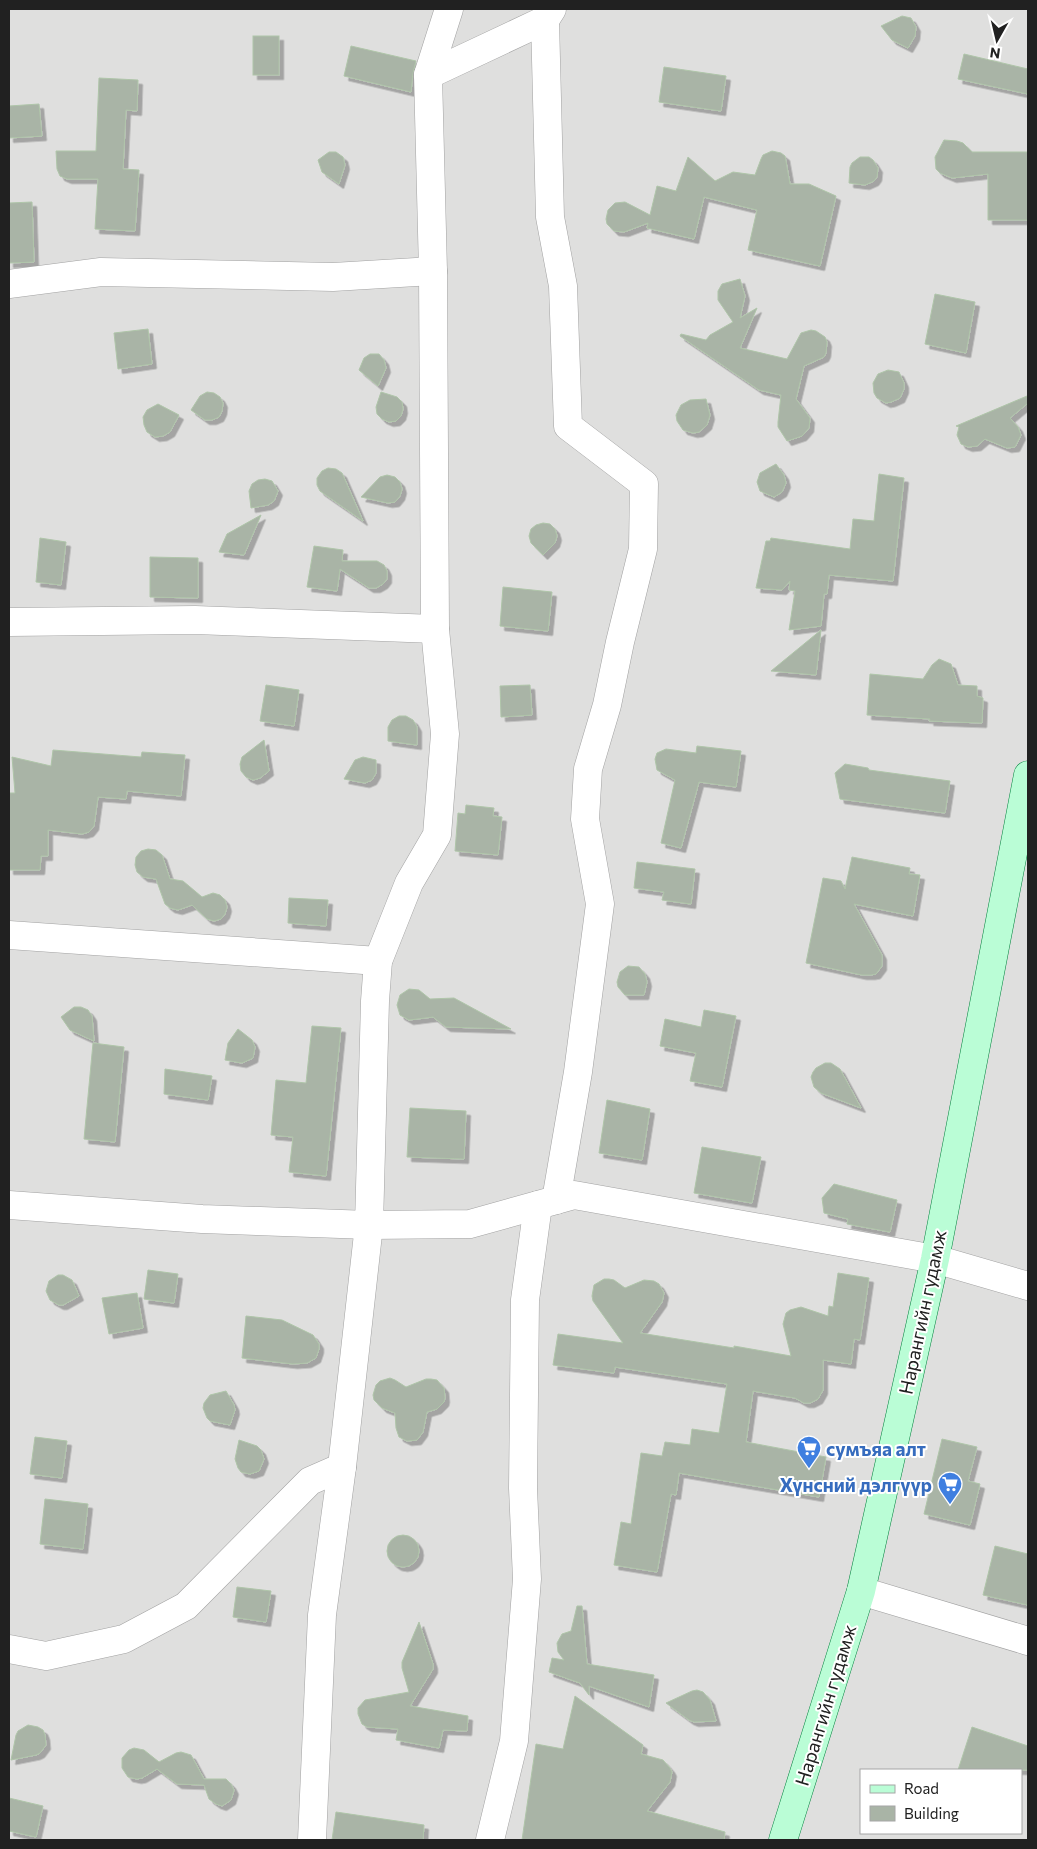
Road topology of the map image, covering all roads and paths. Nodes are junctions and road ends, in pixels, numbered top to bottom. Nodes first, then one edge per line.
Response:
1 (449, 9) edge
2 (549, 14) edge
3 (428, 75) junction
4 (433, 271) junction
5 (9, 284) edge
6 (9, 622) edge
7 (435, 629) junction
8 (1028, 775) edge
9 (9, 935) edge
10 (378, 961) junction
11 (547, 1203) junction
12 (9, 1205) edge
13 (369, 1225) junction
14 (935, 1259) junction
15 (1028, 1286) edge
16 (342, 1467) junction
17 (860, 1591) junction
18 (1028, 1641) edge
19 (9, 1649) edge
20 (312, 1840) edge
21 (490, 1840) edge
22 (783, 1840) edge

1 - 3 street
2 - 3 street
2 - 11 street
3 - 4 street
4 - 5 street
4 - 7 street
6 - 7 street
7 - 10 street
8 - 14 main road, Нарангийн гудамж
9 - 10 street
10 - 13 street
11 - 13 street
11 - 14 street
11 - 21 street
12 - 13 street
13 - 16 street
14 - 15 street
14 - 17 main road, Нарангийн гудамж
16 - 19 street
16 - 20 street
17 - 18 street
17 - 22 main road, Нарангийн гудамж

